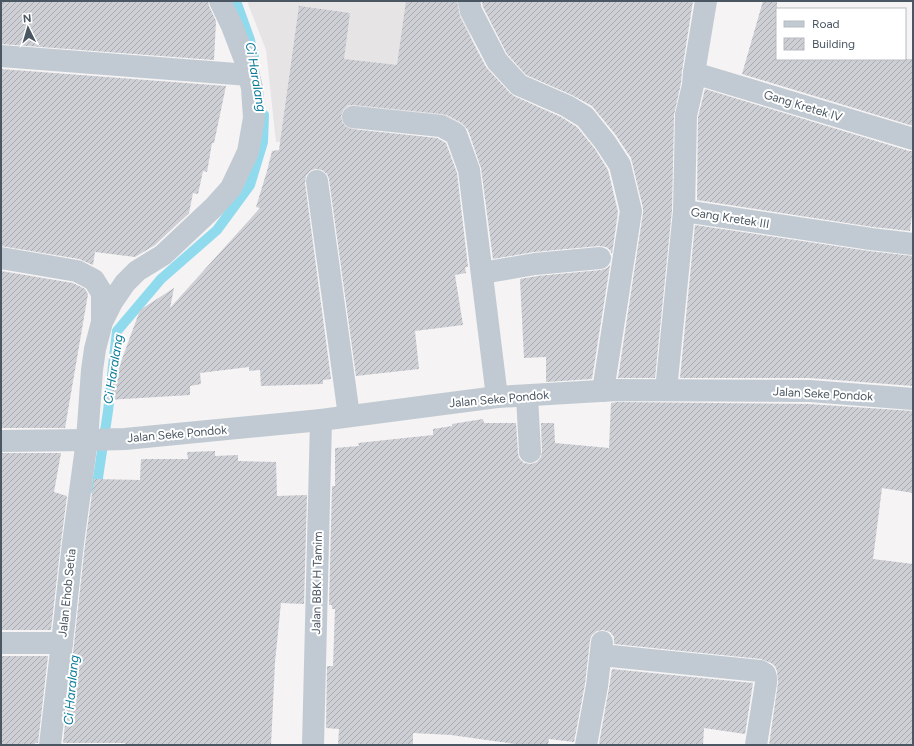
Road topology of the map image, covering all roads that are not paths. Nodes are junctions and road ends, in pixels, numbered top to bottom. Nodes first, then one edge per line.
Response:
1 (220, 1) edge
2 (469, 1) edge
3 (706, 1) edge
4 (1, 56) edge
5 (694, 73) junction
6 (249, 75) junction
7 (353, 117) dead end
8 (913, 139) edge
9 (318, 181) dead end
10 (684, 211) junction
11 (913, 244) edge
12 (1, 258) edge
13 (600, 258) dead end
14 (482, 273) junction
15 (102, 322) junction
16 (666, 390) junction
17 (603, 391) junction
18 (527, 396) junction
19 (497, 397) junction
20 (913, 399) edge
21 (350, 416) junction
22 (320, 420) junction
23 (92, 440) junction
24 (1, 441) edge
25 (530, 452) dead end
26 (1, 643) edge
27 (62, 643) junction
28 (50, 745) edge
29 (313, 745) edge
30 (586, 745) edge
31 (756, 745) edge

1 - 6 street
2 - 17 street
3 - 5 street, Gang Kretek III
4 - 6 street
5 - 8 street, Gang Kretek IV
5 - 10 street, Gang Kretek III
6 - 15 street
7 - 14 street
9 - 21 street
10 - 11 street, Gang Kretek III
10 - 16 street
12 - 15 street
13 - 14 street
14 - 19 street
15 - 23 street, Jalan Ehob Setia
16 - 17 street, Jalan Seke Pondok
16 - 20 street, Jalan Seke Pondok
17 - 18 street, Jalan Seke Pondok
18 - 19 street, Jalan Seke Pondok
18 - 25 street
19 - 21 street, Jalan Seke Pondok
21 - 22 street, Jalan Seke Pondok
22 - 23 street, Jalan Seke Pondok
22 - 29 street, Jalan BBK H Tamim
23 - 24 street, Jalan Seke Pondok
23 - 27 street, Jalan Ehob Setia
26 - 27 street
27 - 28 street, Jalan Ehob Setia
30 - 31 street

